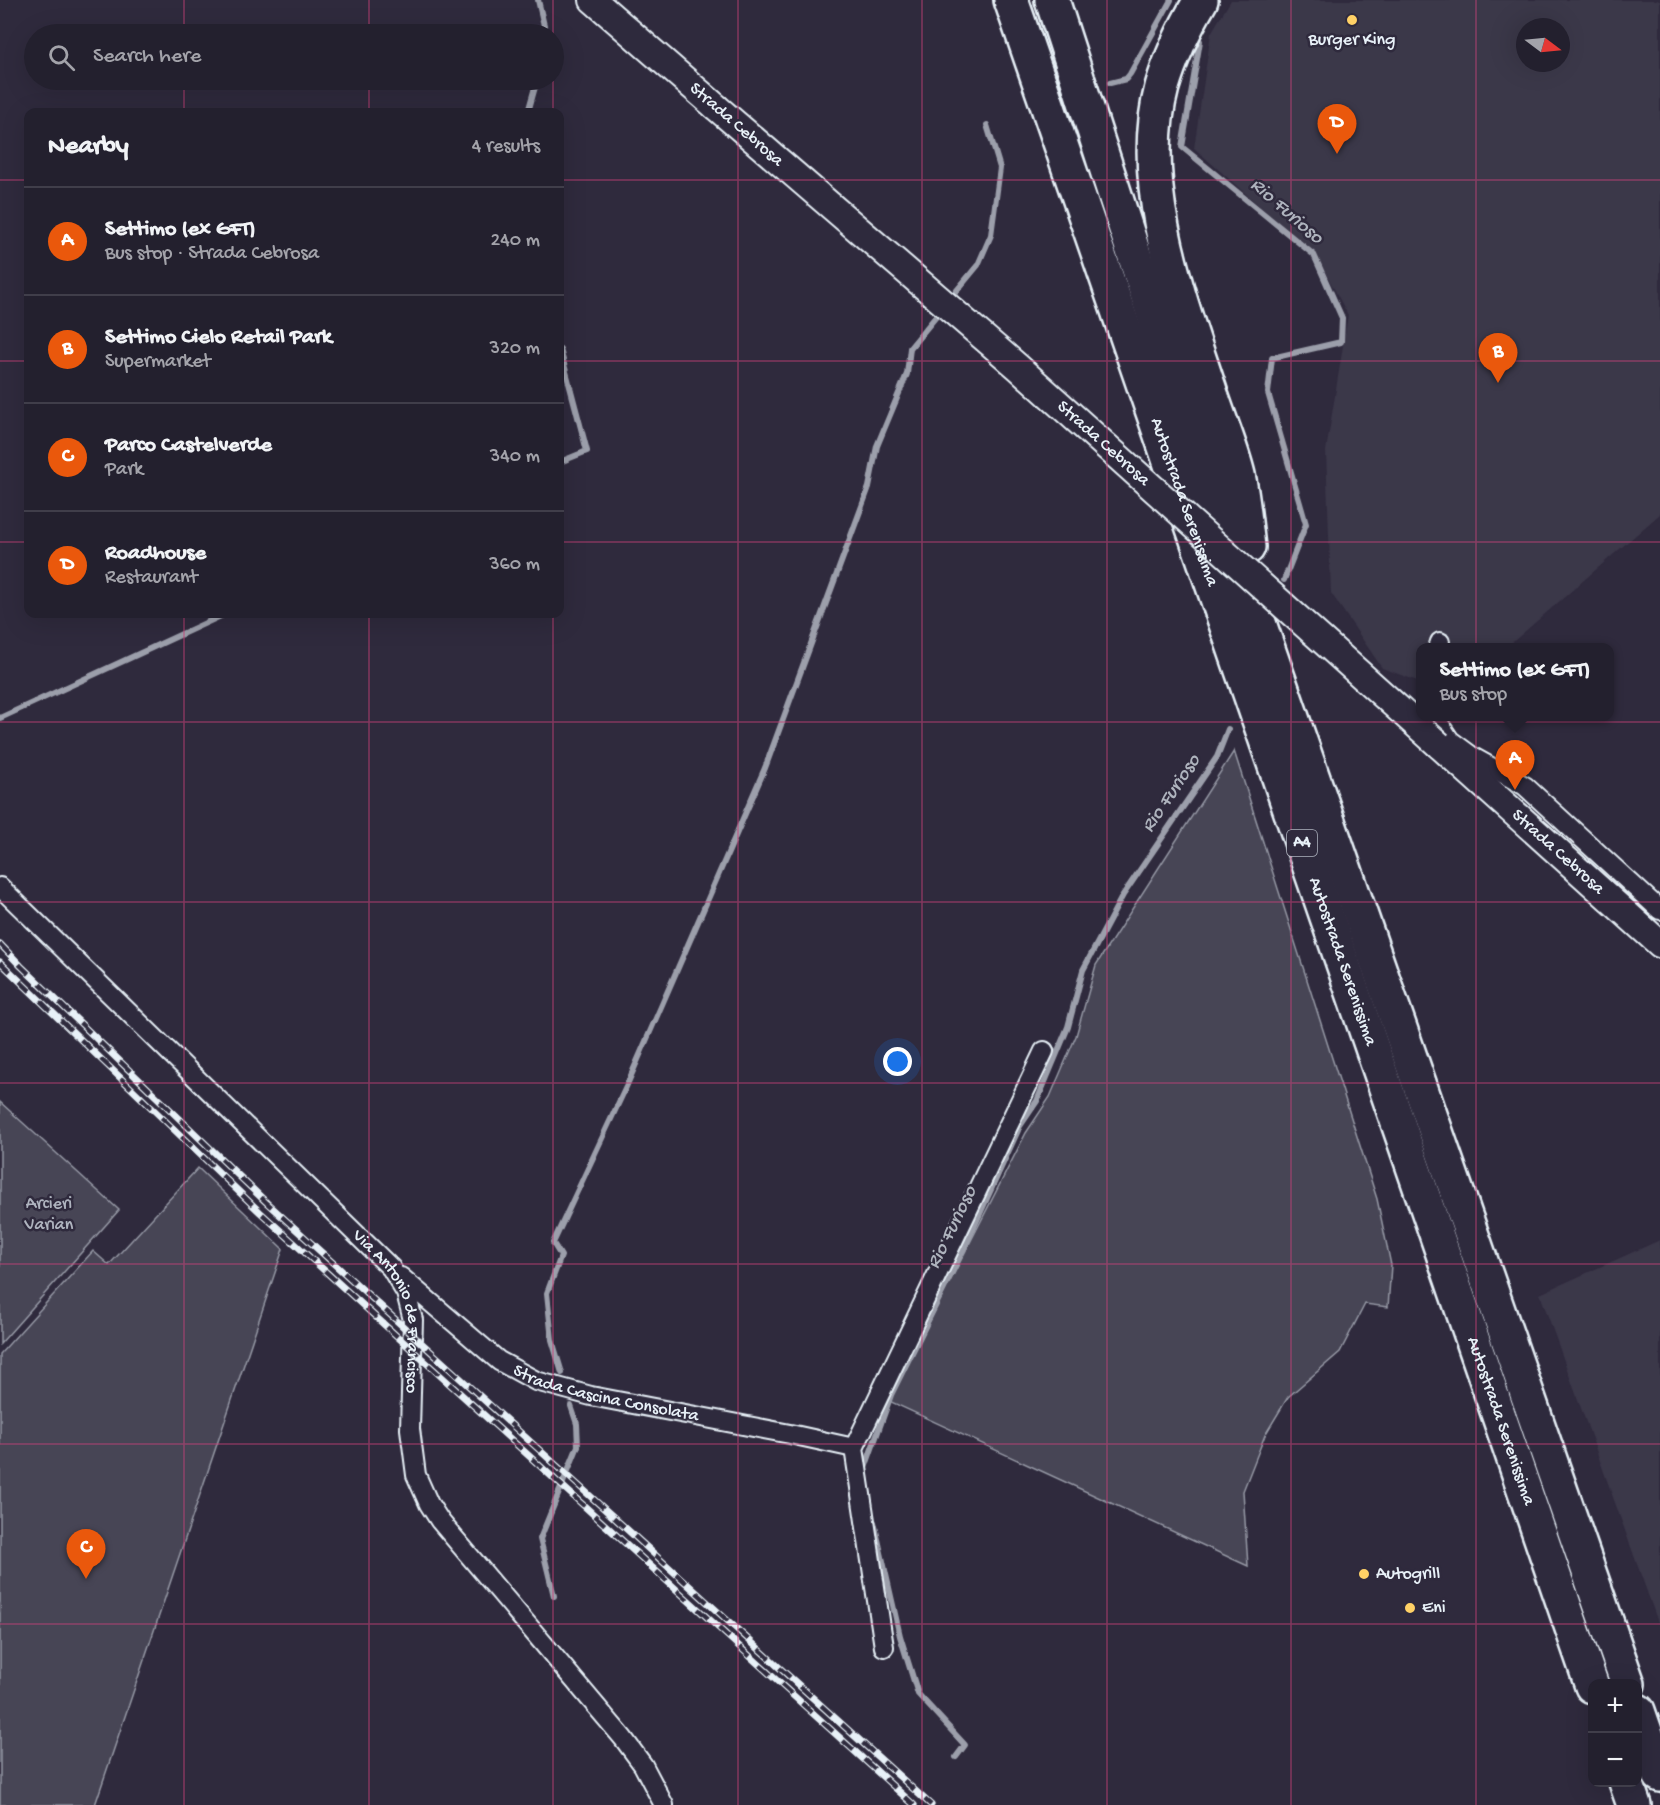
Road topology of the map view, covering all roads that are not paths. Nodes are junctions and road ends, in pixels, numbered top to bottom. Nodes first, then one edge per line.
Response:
1 (593, 0) edge
2 (1011, 0) edge
3 (1052, 0) edge
4 (1201, 0) edge
5 (1259, 623) junction
6 (1438, 721) edge
7 (0, 887) edge
8 (1660, 910) edge
9 (1652, 937) edge
10 (1044, 1051) dead end
11 (391, 1268) junction
12 (855, 1448) junction
13 (884, 1647) dead end
14 (1591, 1679) edge
15 (1627, 1679) edge
16 (1642, 1723) edge
17 (1660, 1775) edge
18 (1628, 1787) edge
19 (664, 1805) edge
20 (1634, 1805) edge

1 - 9 main road, Strada Cebrosa, bridge
2 - 14 highway, Autostrada Serenissima / A4
3 - 5 highway, Autostrada Serenissima / A4
4 - 5 highway
5 - 15 highway, Autostrada Serenissima / A4
6 - 8 street
7 - 11 street, Via Antonio de Francisco
10 - 12 street
11 - 12 street, Strada Cascina Consolata
11 - 19 street, Via Antonio de Francisco
12 - 13 street
16 - 17 highway
18 - 20 highway

